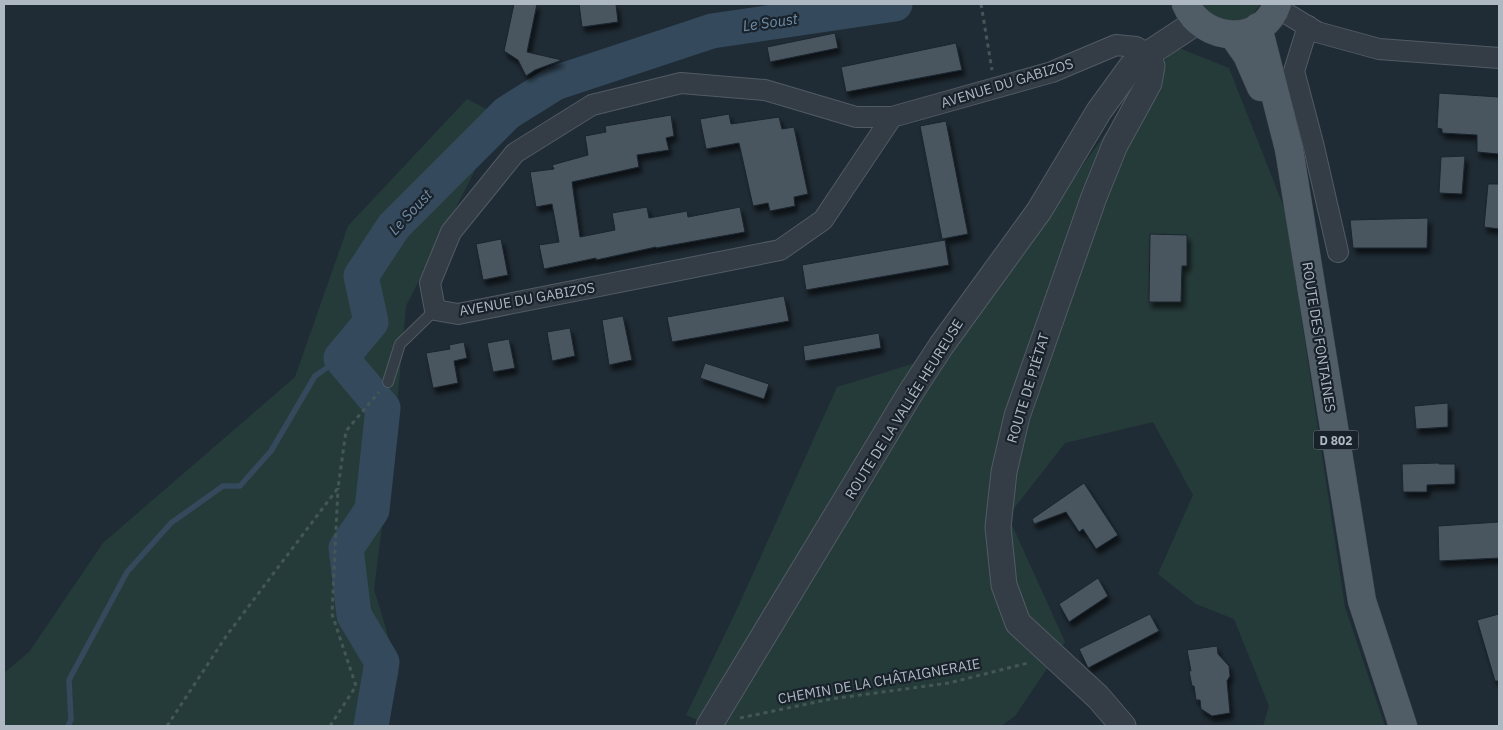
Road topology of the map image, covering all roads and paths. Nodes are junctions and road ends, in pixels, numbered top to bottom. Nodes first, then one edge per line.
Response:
1 (981, 4) edge
2 (1276, 6) edge
3 (1192, 12) edge
4 (1308, 26) junction
5 (1246, 31) junction
6 (1148, 54) junction
7 (1499, 58) edge
8 (995, 88) junction
9 (892, 116) junction
10 (1338, 252) dead end
11 (435, 310) junction
12 (388, 382) joint
13 (338, 488) junction
14 (1049, 653) junction
15 (710, 725) edge
16 (167, 726) edge
17 (330, 726) edge
18 (1124, 726) edge
19 (1403, 726) edge

1 - 8 path
2 - 4 street
2 - 5 main road
3 - 5 main road
3 - 6 street, ROUTE DE LA VALLÉE HEUREUSE
4 - 7 street
4 - 10 street
5 - 19 main road, ROUTE DES FONTAINES / D 802
6 - 8 street, AVENUE DU GABIZOS
6 - 14 street, ROUTE DE PIÉTAT
6 - 15 street, ROUTE DE LA VALLÉE HEUREUSE
8 - 9 street, AVENUE DU GABIZOS
9 - 11 street, AVENUE DU GABIZOS
9 - 11 street, AVENUE DU GABIZOS
11 - 12 lane
12 - 13 path
13 - 16 path
13 - 17 path
14 - 15 path, CHEMIN DE LA CHÂTAIGNERAIE
14 - 18 street, ROUTE DE PIÉTAT

